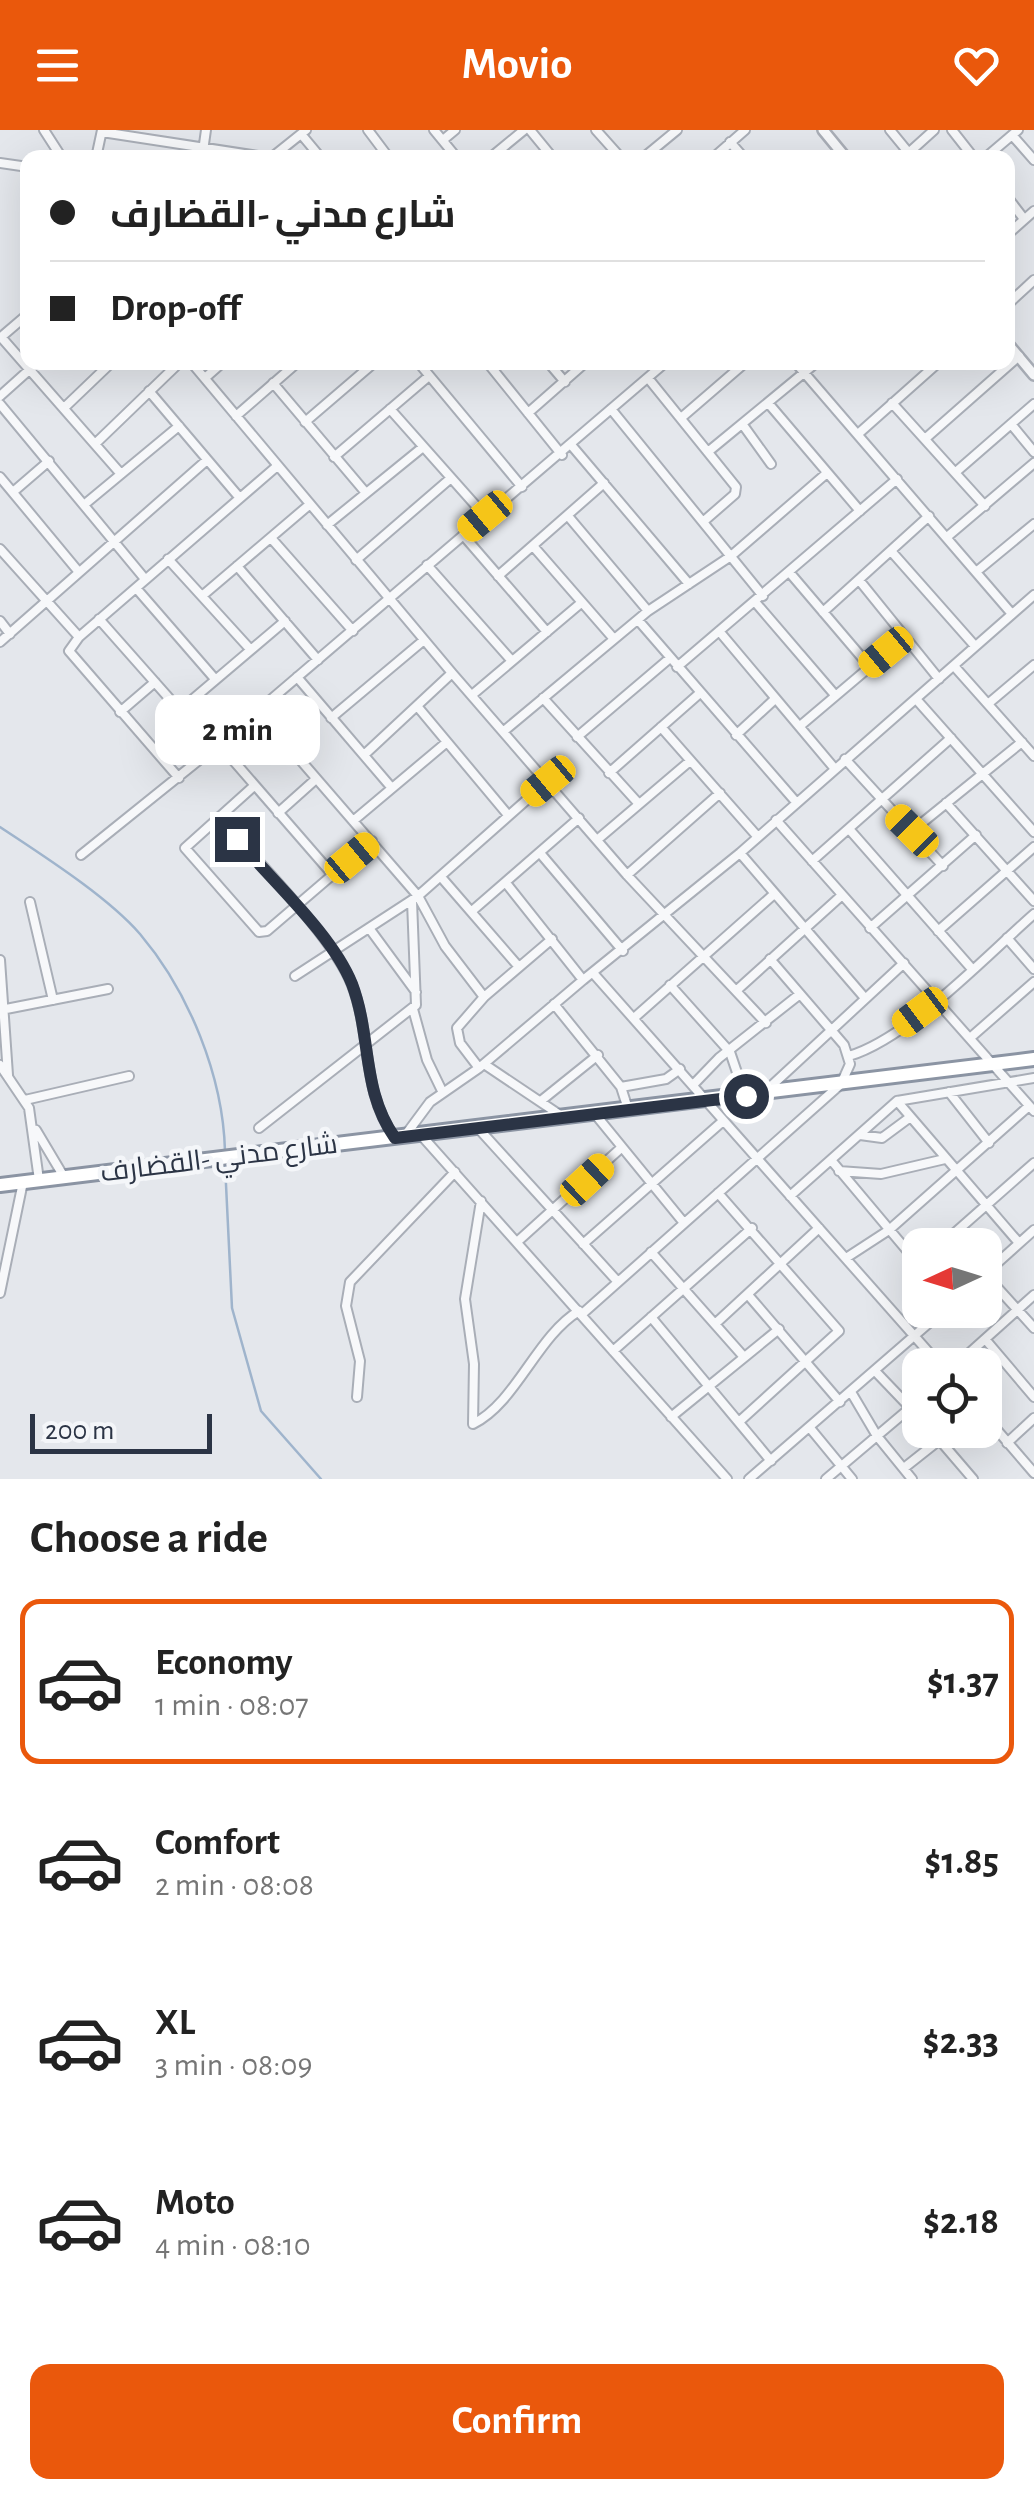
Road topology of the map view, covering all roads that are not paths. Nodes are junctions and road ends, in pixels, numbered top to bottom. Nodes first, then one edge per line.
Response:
1 (206, 130) edge
2 (368, 130) edge
3 (434, 130) edge
4 (455, 130) edge
5 (527, 130) edge
6 (677, 130) edge
7 (745, 130) edge
8 (822, 130) edge
9 (934, 130) edge
10 (952, 130) edge
11 (102, 131) edge
12 (304, 132) edge
13 (1015, 133) edge
14 (443, 140) junction
15 (730, 142) junction
16 (204, 146) junction
17 (203, 150) edge
18 (226, 150) edge
19 (281, 150) edge
20 (384, 150) edge
21 (451, 150) edge
22 (501, 150) edge
23 (546, 150) edge
24 (653, 150) edge
25 (722, 150) edge
26 (737, 150) edge
27 (839, 150) edge
28 (914, 150) edge
29 (968, 150) edge
30 (995, 150) edge
31 (1034, 160) edge
32 (1015, 207) edge
33 (1034, 211) edge
34 (1024, 219) junction
35 (1015, 227) edge
36 (1034, 280) edge
37 (1024, 289) junction
38 (1015, 297) edge
39 (1034, 300) edge
40 (20, 321) edge
41 (1, 338) edge
42 (1015, 352) edge
43 (1019, 356) junction
44 (1015, 360) edge
45 (29, 370) edge
46 (37, 370) edge
47 (103, 370) edge
48 (172, 370) edge
49 (198, 370) edge
50 (214, 370) edge
51 (289, 370) edge
52 (366, 370) edge
53 (424, 370) edge
54 (494, 370) edge
55 (554, 370) edge
56 (577, 370) edge
57 (657, 370) edge
58 (737, 370) edge
59 (802, 370) edge
60 (808, 370) edge
61 (930, 370) edge
62 (1003, 370) edge
63 (804, 373) junction
64 (1034, 375) edge
65 (429, 376) junction
66 (205, 378) junction
67 (648, 378) junction
68 (564, 382) junction
69 (274, 383) junction
70 (150, 392) junction
71 (0, 396) edge
72 (892, 403) junction
73 (0, 404) edge
74 (768, 404) junction
75 (1034, 404) edge
76 (64, 407) junction
77 (390, 409) junction
78 (612, 409) junction
79 (528, 413) junction
80 (236, 416) junction
81 (681, 418) junction
82 (305, 422) junction
83 (743, 424) junction
84 (1011, 424) junction
85 (179, 426) junction
86 (858, 434) junction
87 (926, 438) junction
88 (95, 444) junction
89 (572, 446) junction
90 (423, 447) junction
91 (709, 451) junction
92 (1034, 452) edge
93 (562, 455) junction
94 (334, 457) junction
95 (208, 460) junction
96 (49, 461) junction
97 (1034, 463) edge
98 (771, 464) dead end
99 (276, 467) junction
100 (957, 471) junction
101 (827, 473) junction
102 (122, 474) junction
103 (0, 478) edge
104 (451, 478) junction
105 (898, 479) junction
106 (604, 482) junction
107 (522, 487) junction
108 (13, 492) junction
109 (366, 493) junction
110 (239, 498) junction
111 (85, 504) junction
112 (309, 505) junction
113 (985, 506) junction
114 (860, 511) junction
115 (485, 516) junction
116 (568, 516) junction
117 (929, 516) junction
118 (704, 522) junction
119 (1034, 524) edge
120 (327, 525) junction
121 (463, 535) junction
122 (947, 537) junction
123 (271, 538) junction
124 (114, 540) junction
125 (533, 546) junction
126 (0, 549) edge
127 (891, 551) junction
128 (731, 556) junction
129 (168, 559) junction
130 (356, 560) junction
131 (237, 566) junction
132 (427, 566) junction
133 (78, 571) junction
134 (976, 572) junction
135 (790, 573) junction
136 (498, 576) junction
137 (145, 579) junction
138 (859, 580) junction
139 (689, 584) junction
140 (136, 588) junction
141 (1034, 594) edge
142 (202, 596) junction
143 (389, 599) junction
144 (46, 600) junction
145 (760, 600) junction
146 (582, 602) junction
147 (1025, 602) junction
148 (648, 611) junction
149 (823, 612) junction
150 (1034, 612) edge
151 (1012, 614) junction
152 (99, 619) junction
153 (638, 620) junction
154 (0, 622) edge
155 (285, 622) junction
156 (352, 631) junction
157 (718, 631) junction
158 (546, 632) junction
159 (10, 634) junction
160 (79, 637) junction
161 (904, 638) junction
162 (614, 639) junction
163 (424, 640) junction
164 (0, 642) edge
165 (975, 646) junction
166 (250, 650) junction
167 (670, 658) junction
168 (318, 660) junction
169 (512, 661) junction
170 (870, 666) junction
171 (954, 666) junction
172 (677, 667) junction
173 (1031, 668) edge
174 (452, 673) junction
175 (297, 677) junction
176 (940, 679) junction
177 (1034, 679) edge
178 (215, 680) junction
179 (155, 682) junction
180 (700, 693) junction
181 (472, 695) junction
182 (834, 695) junction
183 (543, 698) junction
184 (916, 698) junction
185 (774, 699) junction
186 (988, 703) junction
187 (417, 706) junction
188 (180, 710) junction
189 (258, 711) junction
190 (120, 712) junction
191 (331, 718) junction
192 (800, 726) junction
193 (661, 727) junction
194 (504, 730) junction
195 (736, 734) junction
196 (577, 737) junction
197 (951, 738) junction
198 (447, 742) junction
199 (1022, 742) junction
200 (217, 747) junction
201 (364, 754) junction
202 (1034, 756) edge
203 (845, 760) junction
204 (690, 761) junction
205 (835, 769) junction
206 (982, 771) junction
207 (609, 772) junction
208 (179, 778) junction
209 (316, 779) junction
210 (548, 781) junction
211 (254, 786) junction
212 (392, 787) junction
213 (720, 793) junction
214 (882, 800) junction
215 (796, 802) junction
216 (946, 803) junction
217 (639, 804) junction
218 (278, 813) junction
219 (508, 815) junction
220 (218, 817) junction
221 (580, 818) junction
222 (353, 820) junction
223 (776, 820) junction
224 (850, 829) junction
225 (912, 831) junction
226 (1034, 832) edge
227 (976, 835) junction
228 (758, 836) junction
229 (598, 840) junction
230 (372, 841) junction
231 (1034, 847) edge
232 (540, 853) junction
233 (740, 853) junction
234 (80, 855) dead end
235 (812, 861) junction
236 (943, 866) junction
237 (1008, 869) junction
238 (332, 874) junction
239 (628, 874) junction
240 (441, 876) junction
241 (506, 883) junction
242 (773, 895) junction
243 (841, 896) junction
244 (910, 897) junction
245 (415, 898) junction
246 (1034, 900) edge
247 (30, 902) dead end
248 (294, 907) junction
249 (472, 910) junction
250 (666, 913) junction
251 (1034, 914) edge
252 (369, 928) junction
253 (804, 928) junction
254 (870, 928) junction
255 (938, 930) junction
256 (1006, 938) junction
257 (552, 940) junction
258 (623, 951) junction
259 (334, 952) junction
260 (704, 955) junction
261 (770, 959) junction
262 (0, 960) edge
263 (904, 963) junction
264 (518, 966) junction
265 (1034, 969) edge
266 (972, 970) junction
267 (593, 973) junction
268 (295, 976) dead end
269 (584, 980) junction
270 (1034, 982) edge
271 (670, 986) junction
272 (108, 989) dead end
273 (737, 990) junction
274 (800, 994) junction
275 (418, 995) junction
276 (864, 996) junction
277 (484, 997) junction
278 (52, 1000) junction
279 (937, 1000) junction
280 (554, 1004) junction
281 (6, 1009) junction
282 (414, 1009) junction
283 (634, 1018) junction
284 (766, 1023) junction
285 (830, 1027) junction
286 (970, 1038) junction
287 (364, 1042) junction
288 (730, 1052) junction
289 (598, 1055) junction
290 (849, 1056) junction
291 (1034, 1059) edge
292 (0, 1064) edge
293 (994, 1064) junction
294 (482, 1066) junction
295 (680, 1070) junction
296 (8, 1075) junction
297 (129, 1076) dead end
298 (1034, 1078) edge
299 (841, 1084) junction
300 (1011, 1084) junction
301 (694, 1085) junction
302 (621, 1086) junction
303 (765, 1092) junction
304 (949, 1092) junction
305 (443, 1093) junction
306 (746, 1096) junction
307 (25, 1100) junction
308 (542, 1100) junction
309 (704, 1100) junction
310 (897, 1101) junction
311 (1032, 1108) edge
312 (628, 1110) junction
313 (595, 1114) junction
314 (562, 1117) junction
315 (910, 1118) junction
316 (724, 1121) junction
317 (34, 1126) junction
318 (259, 1128) dead end
319 (478, 1128) junction
320 (860, 1134) junction
321 (421, 1135) junction
322 (400, 1138) junction
323 (989, 1143) junction
324 (620, 1148) junction
325 (757, 1157) junction
326 (945, 1159) junction
327 (831, 1160) junction
328 (1034, 1163) edge
329 (956, 1171) junction
330 (455, 1172) junction
331 (840, 1172) junction
332 (64, 1178) junction
333 (39, 1180) junction
334 (23, 1182) junction
335 (653, 1184) junction
336 (0, 1186) edge
337 (718, 1193) junction
338 (790, 1196) junction
339 (481, 1201) junction
340 (986, 1206) junction
341 (553, 1210) junction
342 (684, 1224) junction
343 (752, 1228) junction
344 (819, 1228) junction
345 (961, 1228) edge
346 (889, 1230) junction
347 (1034, 1230) edge
348 (517, 1242) junction
349 (1019, 1243) junction
350 (584, 1244) junction
351 (902, 1245) edge
352 (652, 1252) junction
353 (846, 1258) junction
354 (1002, 1258) edge
355 (783, 1263) junction
356 (618, 1282) junction
357 (684, 1288) junction
358 (0, 1293) edge
359 (1002, 1293) edge
360 (748, 1296) junction
361 (1034, 1296) edge
362 (1017, 1310) junction
363 (580, 1313) junction
364 (650, 1317) junction
365 (714, 1324) junction
366 (924, 1328) edge
367 (1034, 1328) edge
368 (779, 1330) junction
369 (915, 1336) junction
370 (985, 1338) junction
371 (925, 1348) edge
372 (974, 1348) edge
373 (613, 1351) junction
374 (744, 1357) junction
375 (809, 1362) junction
376 (876, 1372) junction
377 (709, 1387) junction
378 (851, 1392) junction
379 (1034, 1397) edge
380 (357, 1398) dead end
381 (902, 1400) edge
382 (840, 1402) junction
383 (902, 1415) edge
384 (672, 1418) junction
385 (1034, 1418) edge
386 (741, 1420) junction
387 (810, 1428) junction
388 (877, 1436) junction
389 (1002, 1436) edge
390 (1007, 1442) junction
391 (930, 1448) edge
392 (948, 1448) edge
393 (771, 1461) junction
394 (842, 1466) junction
395 (904, 1468) junction
396 (1034, 1476) edge
397 (727, 1479) edge
398 (750, 1479) edge
399 (826, 1479) edge
400 (852, 1479) edge
401 (912, 1479) edge
402 (974, 1479) edge

1 - 16 street
2 - 20 street
3 - 14 street
4 - 14 street
5 - 22 street
5 - 23 street
6 - 24 street
7 - 15 street
8 - 27 street
9 - 28 street
10 - 29 street
11 - 16 street
12 - 19 street
13 - 30 street
13 - 31 street
14 - 21 street
15 - 25 street
15 - 26 street
16 - 17 street
16 - 18 street
32 - 34 street
33 - 34 street
34 - 35 street
36 - 37 street
37 - 38 street
37 - 39 street
40 - 41 street
42 - 43 street
43 - 44 street
43 - 64 street
45 - 71 street
46 - 76 street
47 - 76 street
48 - 70 street
49 - 66 street
50 - 66 street
51 - 69 street
52 - 82 street
53 - 65 street
54 - 79 street
55 - 68 street
56 - 68 street
57 - 67 street
58 - 81 street
59 - 63 street
60 - 63 street
61 - 72 street
62 - 87 street
63 - 74 street
63 - 86 street
65 - 77 street
65 - 107 street
66 - 80 street
67 - 78 street
67 - 81 street
68 - 79 street
69 - 80 street
69 - 82 street
70 - 85 street
70 - 88 street
72 - 86 street
72 - 87 street
73 - 96 street
74 - 83 street
74 - 101 street
75 - 84 street
76 - 88 street
77 - 90 street
77 - 94 street
78 - 89 street
78 - 118 street
79 - 93 street
80 - 99 street
81 - 91 street
82 - 94 street
83 - 91 street
83 - 98 street
84 - 92 street
84 - 100 street
85 - 95 street
85 - 102 street
86 - 105 street
87 - 100 street
88 - 102 street
89 - 93 street
89 - 106 street
90 - 104 street
90 - 109 street
91 - 118 street
93 - 107 street
94 - 109 street
95 - 110 street
95 - 124 street
96 - 108 street
96 - 111 street
97 - 113 street
99 - 110 street
99 - 112 street
100 - 113 street
101 - 114 street
101 - 128 street
102 - 111 street
103 - 108 street
104 - 115 street
104 - 130 street
105 - 114 street
105 - 117 street
106 - 116 street
106 - 139 street
107 - 115 street
108 - 133 street
109 - 120 street
110 - 129 street
111 - 124 street
112 - 120 street
112 - 123 street
113 - 122 street
114 - 135 street
115 - 121 street
116 - 125 street
116 - 148 street
117 - 122 street
117 - 127 street
118 - 128 street
119 - 134 street
120 - 130 street
121 - 132 street
121 - 136 street
122 - 134 street
123 - 131 street
123 - 156 street
124 - 133 street
124 - 137 street
125 - 136 street
125 - 146 street
126 - 144 street
127 - 138 street
127 - 165 street
128 - 139 street
128 - 145 street
129 - 137 street
129 - 142 street
130 - 143 street
131 - 142 street
131 - 155 street
132 - 143 street
132 - 169 street
133 - 144 street
134 - 151 street
135 - 145 street
135 - 149 street
136 - 158 street
137 - 140 street
138 - 149 street
138 - 161 street
139 - 148 street
140 - 152 street
140 - 178 street
141 - 147 street
142 - 166 street
143 - 156 street
143 - 163 street
144 - 159 street
144 - 160 street
145 - 157 street
145 - 182 street
146 - 158 street
146 - 162 street
147 - 150 street
147 - 151 street
148 - 153 street
149 - 170 street
151 - 165 street
152 - 160 street
152 - 179 street
153 - 162 street
153 - 167 street
154 - 159 street
155 - 166 street
155 - 168 street
156 - 168 street
157 - 172 street
157 - 185 street
158 - 169 street
159 - 164 street
160 - 190 street
161 - 170 street
161 - 176 street
162 - 183 street
163 - 174 street
163 - 191 street
165 - 171 street
166 - 178 street
167 - 172 street
167 - 196 street
168 - 175 street
169 - 181 street
170 - 182 street
171 - 176 street
171 - 186 street
172 - 180 street
173 - 177 street
173 - 186 street
174 - 181 street
174 - 187 street
175 - 189 street
175 - 191 street
176 - 184 street
178 - 188 street
179 - 188 street
179 - 190 street
180 - 193 street
180 - 195 street
181 - 194 street
182 - 192 street
183 - 194 street
183 - 196 street
184 - 197 street
184 - 203 street
185 - 192 street
185 - 195 street
186 - 199 street
187 - 198 street
187 - 201 street
188 - 200 street
189 - 200 street
189 - 209 street
190 - 208 street
191 - 201 street
192 - 205 street
193 - 204 street
193 - 207 street
194 - 210 street
195 - 215 street
196 - 207 street
197 - 206 street
197 - 214 street
198 - 212 street
198 - 219 street
199 - 202 street
199 - 206 street
200 - 208 street
200 - 211 street
201 - 212 street
203 - 205 street
203 - 214 street
204 - 213 street
204 - 217 street
205 - 215 street
206 - 216 street
206 - 226 street
207 - 217 street
208 - 234 street
209 - 218 street
209 - 222 street
210 - 219 street
210 - 221 street
211 - 218 street
211 - 220 street
212 - 222 street
213 - 228 street
213 - 239 street
214 - 224 street
214 - 225 street
215 - 223 street
216 - 225 street
216 - 227 street
217 - 229 street
218 - 238 street
219 - 240 street
220 - 248 street
220 - 248 street
221 - 229 street
221 - 232 street
222 - 230 street
223 - 228 street
223 - 235 street
224 - 235 street
224 - 244 street
225 - 236 street
227 - 236 street
227 - 237 street
228 - 233 street
229 - 239 street
230 - 238 street
230 - 245 street
231 - 237 street
232 - 241 street
232 - 258 street
233 - 242 street
233 - 250 street
235 - 243 street
236 - 244 street
237 - 246 street
237 - 255 street
238 - 248 street
239 - 250 street
240 - 245 street
240 - 249 street
241 - 249 street
241 - 257 street
242 - 253 street
242 - 260 street
243 - 253 street
243 - 254 street
244 - 254 street
244 - 255 street
245 - 252 street
245 - 275 street
245 - 277 street
247 - 278 street
248 - 259 street
249 - 264 street
250 - 258 street
250 - 260 street
251 - 256 street
252 - 259 street
252 - 275 street
253 - 261 street
253 - 276 street
254 - 263 street
255 - 266 street
256 - 265 street
256 - 266 street
257 - 264 street
257 - 269 street
258 - 267 street
259 - 268 street
259 - 287 street
260 - 271 street
260 - 273 street
261 - 273 street
261 - 274 street
262 - 281 street
263 - 276 street
263 - 279 street
264 - 277 street
266 - 279 street
267 - 269 street
267 - 283 street
269 - 280 street
270 - 286 street
271 - 283 street
271 - 288 street
272 - 278 street
273 - 284 street
274 - 284 street
274 - 285 street
275 - 282 street
276 - 285 street
277 - 294 street
278 - 281 street
279 - 286 street
279 - 290 street
280 - 289 street
280 - 294 street
281 - 296 street
282 - 287 street
282 - 305 street
283 - 295 street
284 - 288 street
285 - 290 street
285 - 303 street
286 - 293 street
287 - 318 street
287 - 322 street
288 - 301 street
288 - 306 street
289 - 302 street
289 - 308 street
290 - 299 street
291 - 293 highway, شارع مدني -القضارف
292 - 296 street
293 - 299 highway, شارع مدني -القضارف
293 - 300 street
294 - 305 street
294 - 308 street
295 - 301 street
295 - 302 street
296 - 307 street
297 - 307 street
298 - 300 street
299 - 303 highway, شارع مدني -القضارف
299 - 325 street
300 - 304 street
300 - 311 street
301 - 309 street
302 - 312 street
303 - 306 highway, شارع مدني -القضارف
304 - 310 street
304 - 323 street
305 - 322 street
306 - 309 highway, شارع مدني -القضارف
307 - 317 street
308 - 314 street
309 - 312 highway, شارع مدني -القضارف
309 - 316 street
310 - 315 street
310 - 320 street
311 - 323 street
312 - 313 highway, شارع مدني -القضارف
313 - 314 highway, شارع مدني -القضارف
313 - 324 street
314 - 319 highway, شارع مدني -القضارف
315 - 320 street
315 - 326 street
316 - 325 street
316 - 335 street
317 - 332 street
317 - 333 street
319 - 321 highway, شارع مدني -القضارف
319 - 341 street
320 - 327 street
321 - 322 highway, شارع مدني -القضارف
321 - 330 street
322 - 332 highway, شارع مدني -القضارف
323 - 329 street
324 - 335 street
324 - 341 street
325 - 337 street
325 - 338 street
326 - 329 street
326 - 331 street
327 - 331 street
327 - 338 street
328 - 340 street
329 - 340 street
329 - 346 street
330 - 339 street
330 - 380 street
331 - 346 street
332 - 333 highway, شارع مدني -القضارف
333 - 334 highway, شارع مدني -القضارف
334 - 336 highway, شارع مدني -القضارف
334 - 358 street
335 - 342 street
335 - 350 street
337 - 342 street
337 - 343 street
338 - 344 street
339 - 348 street
339 - 363 street
340 - 345 street
340 - 349 street
341 - 348 street
341 - 350 street
342 - 352 street
343 - 355 street
343 - 357 street
344 - 353 street
344 - 355 street
346 - 351 street
346 - 353 street
347 - 349 street
348 - 363 street
349 - 354 street
350 - 356 street
352 - 356 street
352 - 357 street
353 - 369 street
355 - 360 street
355 - 375 street
356 - 363 street
357 - 364 street
357 - 365 street
359 - 362 street
360 - 365 street
360 - 368 street
361 - 362 street
362 - 367 street
362 - 370 street
363 - 373 street
364 - 373 street
364 - 377 street
365 - 374 street
366 - 369 street
368 - 374 street
368 - 375 street
369 - 371 street
369 - 376 street
370 - 372 street
370 - 379 street
373 - 384 street
374 - 377 street
375 - 382 street
375 - 386 street
376 - 378 street
376 - 381 street
377 - 384 street
377 - 386 street
378 - 382 street
378 - 388 street
382 - 387 street
383 - 388 street
384 - 397 street
385 - 390 street
386 - 393 street
387 - 393 street
387 - 394 street
388 - 394 street
388 - 395 street
389 - 390 street
390 - 396 street
391 - 395 street
392 - 402 street
393 - 398 street
394 - 399 street
394 - 400 street
395 - 401 street

